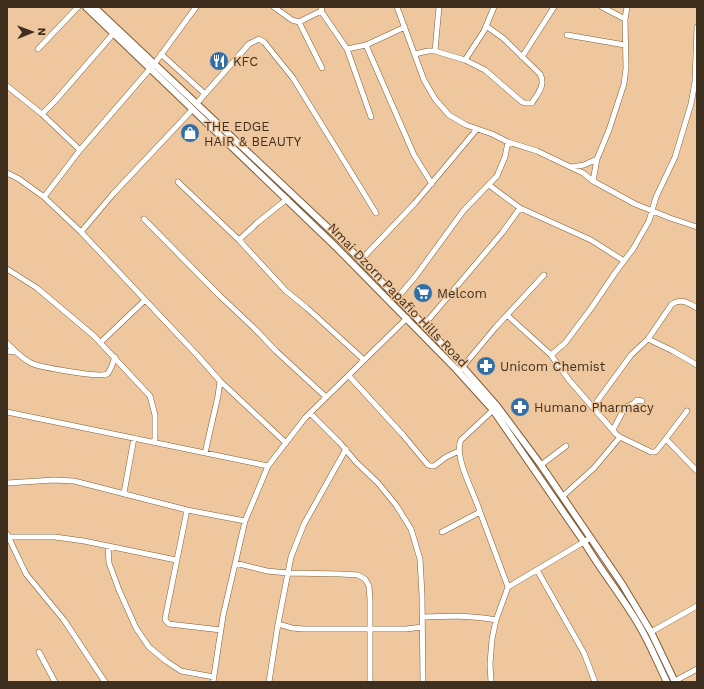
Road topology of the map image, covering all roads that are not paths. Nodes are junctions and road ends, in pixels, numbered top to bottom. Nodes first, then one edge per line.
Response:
1 (78, 7) edge
2 (86, 7) edge
3 (94, 7) edge
4 (196, 7) edge
5 (274, 7) edge
6 (396, 7) edge
7 (439, 7) edge
8 (494, 7) edge
9 (554, 7) edge
10 (602, 7) edge
11 (627, 7) edge
12 (322, 9) edge
13 (625, 19) junction
14 (299, 22) junction
15 (486, 26) junction
16 (405, 27) junction
17 (697, 27) edge
18 (113, 34) junction
19 (567, 35) dead end
20 (366, 45) junction
21 (625, 45) junction
22 (38, 49) dead end
23 (347, 49) junction
24 (435, 51) junction
25 (161, 54) junction
26 (416, 54) junction
27 (522, 57) junction
28 (465, 60) junction
29 (155, 63) junction
30 (322, 68) dead end
31 (150, 69) junction
32 (696, 70) edge
33 (7, 86) edge
34 (205, 94) junction
35 (197, 103) junction
36 (192, 110) junction
37 (42, 114) junction
38 (371, 117) dead end
39 (477, 129) junction
40 (508, 142) junction
41 (80, 150) junction
42 (597, 159) junction
43 (570, 168) junction
44 (7, 173) edge
45 (593, 181) junction
46 (178, 182) dead end
47 (432, 184) junction
48 (490, 185) junction
49 (44, 197) junction
50 (286, 200) junction
51 (520, 208) junction
52 (652, 210) junction
53 (376, 213) dead end
54 (144, 219) dead end
55 (697, 227) edge
56 (81, 232) junction
57 (239, 240) junction
58 (360, 261) junction
59 (624, 261) junction
60 (7, 269) edge
61 (544, 275) dead end
62 (397, 298) junction
63 (145, 300) junction
64 (697, 308) edge
65 (508, 315) junction
66 (406, 318) junction
67 (424, 326) junction
68 (648, 339) junction
69 (102, 342) junction
70 (7, 343) edge
71 (7, 351) edge
72 (16, 352) junction
73 (551, 355) junction
74 (115, 357) junction
75 (364, 360) junction
76 (697, 365) edge
77 (463, 367) junction
78 (458, 372) junction
79 (348, 376) junction
80 (220, 381) junction
81 (326, 397) junction
82 (642, 401) dead end
83 (593, 407) junction
84 (493, 410) junction
85 (687, 411) dead end
86 (7, 412) edge
87 (310, 413) junction
88 (613, 430) junction
89 (620, 437) junction
90 (134, 438) junction
91 (666, 439) junction
92 (155, 442) junction
93 (286, 443) junction
94 (566, 446) dead end
95 (346, 449) junction
96 (459, 451) junction
97 (205, 453) junction
98 (541, 465) junction
99 (268, 466) junction
100 (697, 471) edge
101 (7, 483) edge
102 (124, 493) junction
103 (563, 496) junction
104 (187, 510) junction
105 (480, 512) junction
106 (245, 521) junction
107 (442, 532) dead end
108 (7, 536) edge
109 (587, 540) junction
110 (108, 546) junction
111 (176, 560) junction
112 (235, 563) junction
113 (537, 570) junction
114 (288, 573) junction
115 (508, 587) junction
116 (697, 606) edge
117 (422, 617) junction
118 (496, 620) junction
119 (278, 624) junction
120 (422, 627) junction
121 (370, 629) junction
122 (221, 630) junction
123 (651, 632) junction
124 (39, 652) dead end
125 (697, 669) edge
126 (214, 679) edge
127 (55, 682) edge
128 (105, 682) edge
129 (269, 682) edge
130 (370, 682) edge
131 (423, 682) edge
132 (491, 682) edge
133 (595, 682) edge
134 (667, 682) edge
135 (675, 682) edge

1 - 22 street
2 - 18 street, Nmai Dzorn Papafio Hills Road
3 - 29 street, Nmai Dzorn Papafio Hills Road
4 - 25 street
5 - 14 street
6 - 16 street
7 - 24 street
8 - 15 street
9 - 27 street
10 - 13 street
11 - 13 street
12 - 14 street
12 - 23 street
13 - 21 street
14 - 30 street
15 - 27 street
15 - 28 street
16 - 20 street
16 - 26 street
17 - 32 street
18 - 31 street, Nmai Dzorn Papafio Hills Road
18 - 37 street
19 - 21 street
20 - 23 street
20 - 47 street
21 - 42 street
23 - 38 street
24 - 26 street
24 - 28 street
25 - 29 street
25 - 34 street
26 - 39 street
27 - 28 street
29 - 31 street
29 - 35 street, Nmai Dzorn Papafio Hills Road
31 - 36 street, Nmai Dzorn Papafio Hills Road
31 - 41 street
32 - 52 street
33 - 37 street
34 - 35 street
34 - 53 street
35 - 58 street, Nmai Dzorn Papafio Hills Road
36 - 50 street, Nmai Dzorn Papafio Hills Road
36 - 56 street
37 - 41 street
39 - 40 street
39 - 47 street
40 - 43 street
40 - 48 street
41 - 49 street
42 - 43 street
42 - 45 street
43 - 45 street
44 - 49 street
45 - 52 street
46 - 57 street
47 - 58 street
48 - 51 street
48 - 62 street
49 - 56 street
50 - 57 street
50 - 66 street, Nmai Dzorn Papafio Hills Road
51 - 59 street
51 - 67 street
52 - 55 street
52 - 59 street
54 - 81 street
56 - 63 street
57 - 75 street
58 - 62 street, Nmai Dzorn Papafio Hills Road
59 - 73 street
60 - 69 street
61 - 65 street
62 - 67 street, Nmai Dzorn Papafio Hills Road
63 - 69 street
63 - 80 street
64 - 68 street
65 - 73 street
65 - 77 street
66 - 75 street
66 - 78 street, Nmai Dzorn Papafio Hills Road
67 - 77 street, Nmai Dzorn Papafio Hills Road
68 - 76 street
68 - 83 street
69 - 74 street
70 - 72 street
71 - 72 street
72 - 74 street
73 - 83 street
74 - 92 street
75 - 79 street
77 - 78 street
77 - 98 street, Nmai Dzorn Papafio Hills Road
78 - 84 street, Nmai Dzorn Papafio Hills Road
79 - 81 street
79 - 96 street
80 - 93 street
80 - 97 street
81 - 87 street
82 - 88 street
83 - 88 street
84 - 96 street
84 - 109 street, Nmai Dzorn Papafio Hills Road
85 - 91 street
86 - 90 street
87 - 93 street
87 - 95 street
88 - 89 street
89 - 91 street
89 - 103 street
90 - 92 street
90 - 102 street
91 - 100 street
92 - 97 street
93 - 99 street
94 - 98 street
95 - 114 street
95 - 117 street
96 - 105 street
97 - 99 street
98 - 103 street, Nmai Dzorn Papafio Hills Road
99 - 106 street
101 - 102 street
102 - 104 street
103 - 109 street, Nmai Dzorn Papafio Hills Road
104 - 106 street
104 - 111 street
105 - 107 street
105 - 115 street
106 - 112 street
108 - 110 street
108 - 128 street
109 - 113 street
109 - 123 street, Nmai Dzorn Papafio Hills Road
109 - 134 street, Nmai Dzorn Papafio Hills Road
110 - 111 street
110 - 126 street
111 - 122 street
112 - 114 street
112 - 122 street
113 - 115 street
113 - 133 street
114 - 119 street
114 - 121 street
115 - 118 street
116 - 123 street
117 - 118 street
117 - 120 street
118 - 132 street
119 - 121 street
119 - 129 street
120 - 121 street
120 - 131 street
121 - 130 street
122 - 126 street
123 - 135 street, Nmai Dzorn Papafio Hills Road
124 - 127 street
125 - 135 street

